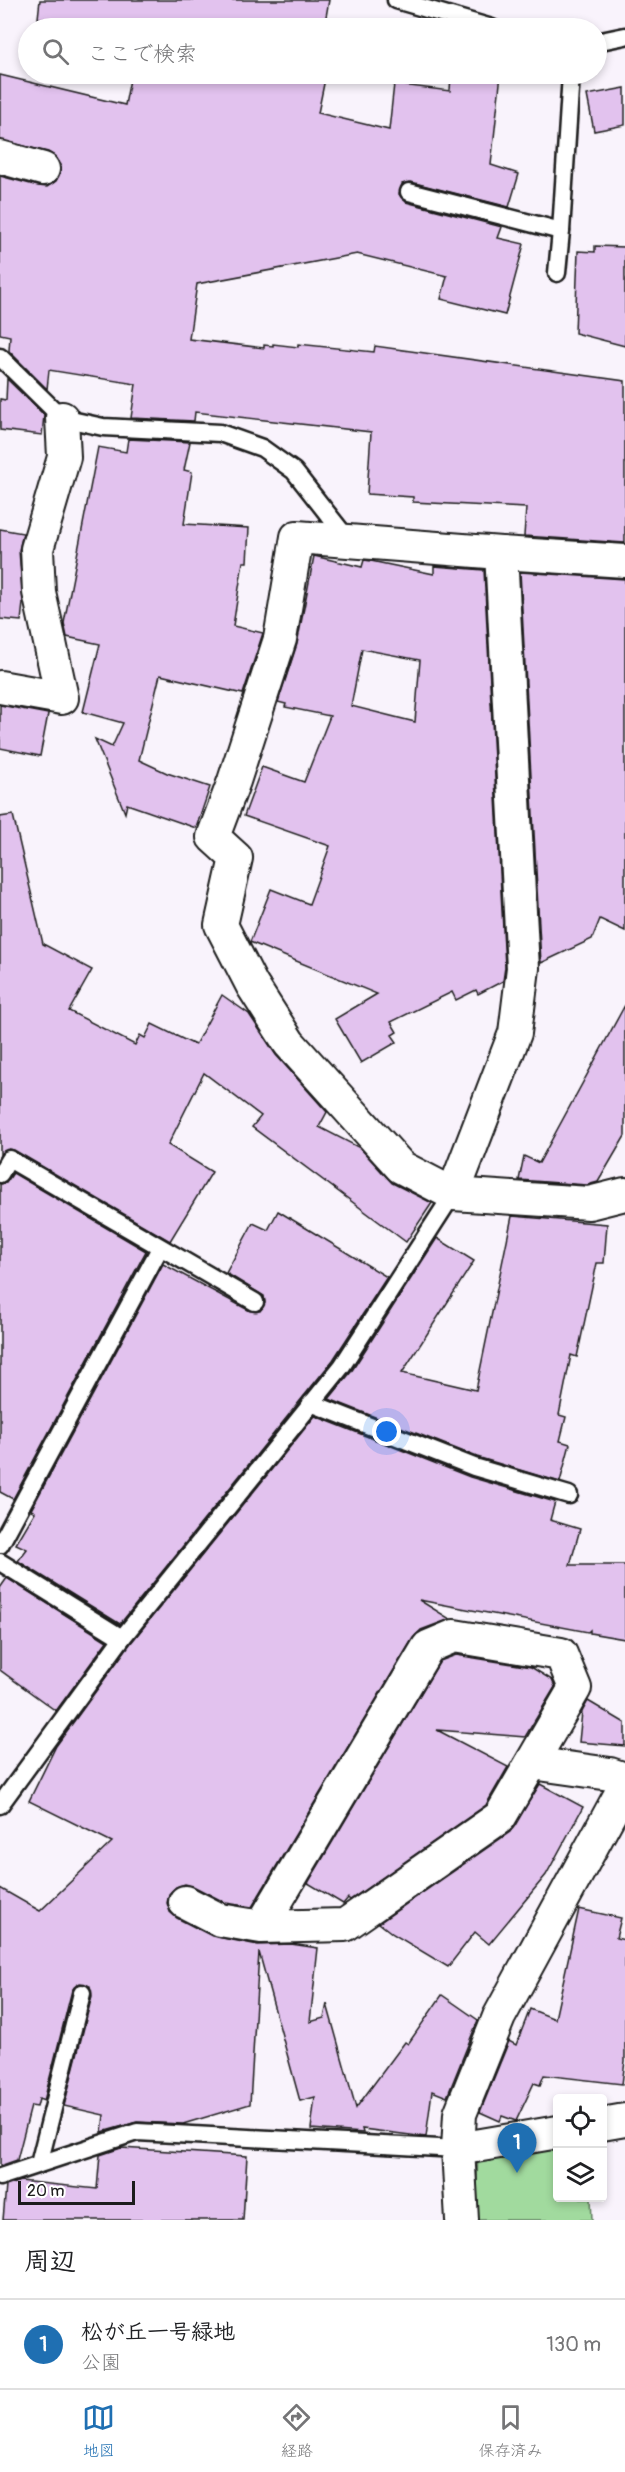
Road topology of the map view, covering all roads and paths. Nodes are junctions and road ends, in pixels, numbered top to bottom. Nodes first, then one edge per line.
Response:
1 (396, 0) edge
2 (419, 4) edge
3 (462, 18) edge
4 (625, 36) edge
5 (607, 40) edge
6 (570, 84) edge
7 (0, 157) edge
8 (43, 169) dead end
9 (409, 192) dead end
10 (561, 231) junction
11 (556, 273) dead end
12 (0, 357) edge
13 (62, 418) junction
14 (350, 542) junction
15 (501, 553) junction
16 (625, 561) edge
17 (0, 687) edge
18 (0, 1174) edge
19 (453, 1194) junction
20 (625, 1194) edge
21 (160, 1248) junction
22 (255, 1302) dead end
23 (311, 1403) junction
24 (569, 1495) dead end
25 (0, 1545) edge
26 (0, 1562) edge
27 (122, 1638) junction
28 (532, 1763) junction
29 (625, 1779) edge
30 (625, 1786) edge
31 (0, 1805) edge
32 (185, 1902) dead end
33 (261, 1927) junction
34 (82, 1993) dead end
35 (625, 2120) edge
36 (607, 2123) edge
37 (553, 2133) edge
38 (458, 2149) junction
39 (39, 2164) junction
40 (0, 2177) edge
41 (462, 2220) edge

1 - 2 lane
2 - 3 lane
4 - 5 lane
6 - 10 lane
7 - 8 street
9 - 10 lane
10 - 11 lane
12 - 13 lane
13 - 14 lane
13 - 17 street
14 - 15 street
14 - 19 street
15 - 16 street
15 - 19 street
18 - 21 lane
19 - 20 street
19 - 23 lane
21 - 22 lane
21 - 25 lane
23 - 24 lane
23 - 27 lane
26 - 27 lane
27 - 31 lane
28 - 29 street
28 - 33 street
28 - 33 street
30 - 38 street
32 - 33 street
34 - 39 lane
35 - 36 street
37 - 38 street
38 - 39 lane
38 - 41 street
39 - 40 lane

